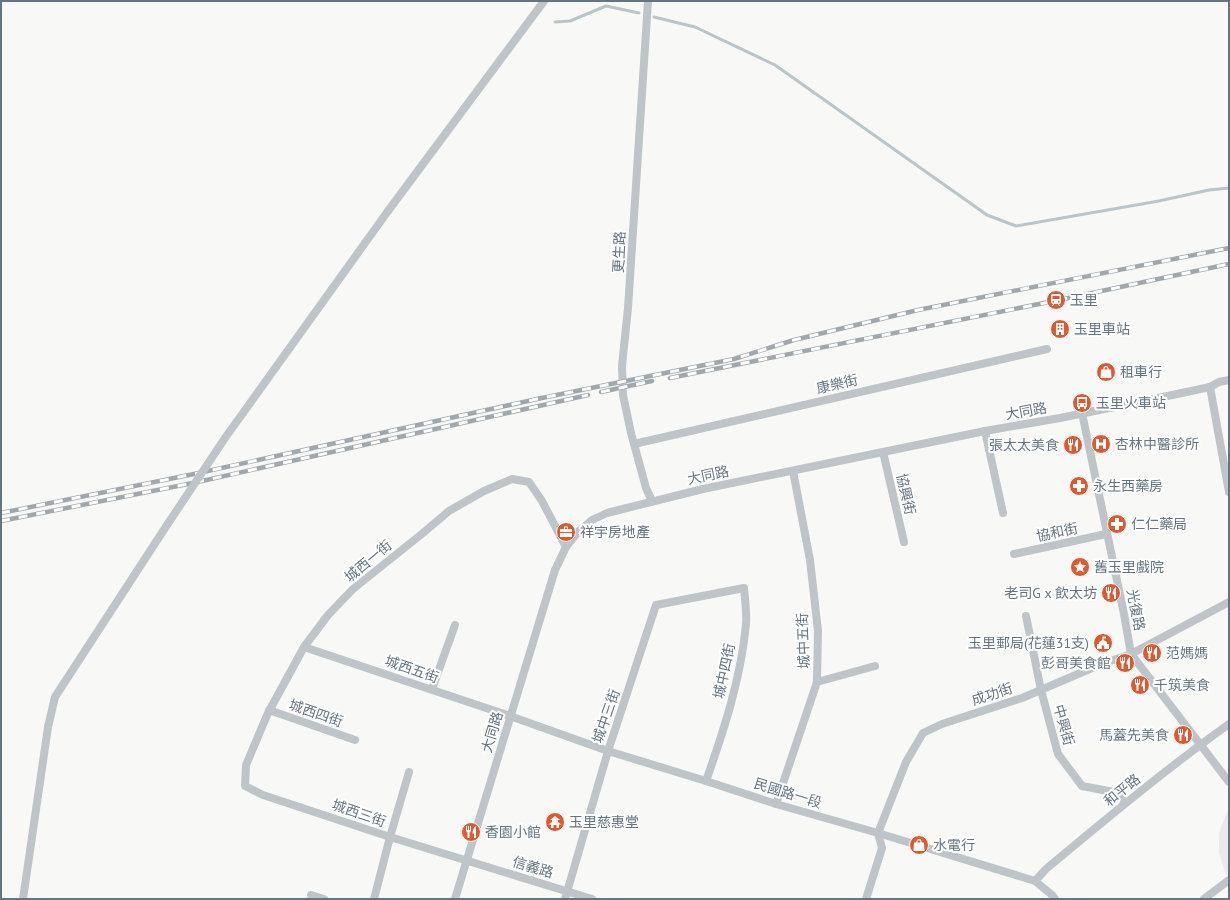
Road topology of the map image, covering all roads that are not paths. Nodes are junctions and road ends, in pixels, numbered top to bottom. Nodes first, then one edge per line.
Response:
1 (544, 1) edge
2 (648, 1) edge
3 (1047, 349) dead end
4 (1229, 380) edge
5 (1210, 387) junction
6 (1082, 413) junction
7 (985, 431) junction
8 (634, 444) junction
9 (883, 452) junction
10 (793, 471) junction
11 (1229, 492) edge
12 (652, 501) junction
13 (1002, 513) dead end
14 (1106, 534) junction
15 (904, 542) dead end
16 (566, 547) junction
17 (1014, 554) dead end
18 (720, 592) joint
19 (1229, 602) edge
20 (1026, 616) dead end
21 (455, 625) dead end
22 (304, 647) junction
23 (1131, 654) junction
24 (875, 666) dead end
25 (817, 682) junction
26 (432, 689) junction
27 (1041, 690) junction
28 (269, 710) junction
29 (510, 716) junction
30 (1229, 724) edge
31 (355, 740) dead end
32 (1201, 744) junction
33 (608, 751) junction
34 (410, 772) dead end
35 (706, 781) junction
36 (1229, 782) edge
37 (245, 786) joint
38 (1126, 803) junction
39 (776, 804) junction
40 (878, 833) junction
41 (390, 837) junction
42 (466, 861) junction
43 (1229, 880) edge
44 (1035, 881) junction
45 (311, 895) dead end
46 (566, 895) edge
47 (23, 899) edge
48 (324, 899) edge
49 (374, 899) edge
50 (455, 899) edge
51 (592, 899) edge
52 (866, 899) edge
53 (1055, 899) edge
54 (1204, 899) edge

1 - 47 street, bridge
2 - 8 street, 更生路
3 - 8 street, 康樂街
4 - 5 street, 大同路
5 - 6 street, 大同路
5 - 11 street
6 - 7 street, 大同路
6 - 14 street, 光復路
7 - 9 street, 大同路
7 - 13 street
8 - 12 street, 更生路
9 - 10 street, 大同路
9 - 15 street, 協興街
10 - 12 street, 大同路
10 - 25 street, 城中五街
12 - 16 street, 大同路
14 - 17 street, 協和街
14 - 23 street, 光復路
16 - 22 street, 城西一街
16 - 29 street, 大同路
18 - 33 street, 城中三街
18 - 35 street, 城中四街
19 - 23 street, 成功街
20 - 27 street, 中興街
21 - 26 street
22 - 26 street, 城西五街
22 - 28 street, 城西一街
23 - 27 street, 成功街
23 - 32 street, 光復路
24 - 25 street
25 - 39 street, 城中五街
26 - 29 street, 城西五街
27 - 38 street, 中興街
27 - 40 street, 成功街
28 - 31 street, 城西四街
28 - 37 street, 城西一街
29 - 33 street, 民國路一段
29 - 42 street, 大同路
30 - 32 street, 和平路
32 - 36 street, 光復路
32 - 38 street, 和平路
33 - 35 street, 民國路一段
33 - 46 street, 城中三街
34 - 41 street
35 - 39 street, 民國路一段
37 - 41 street, 城西三街
38 - 44 street, 和平路
39 - 40 street, 民國路一段
40 - 44 street, 民國路一段
40 - 52 street, 成功街
41 - 42 street, 城西三街
41 - 49 street
42 - 46 street, 信義路
42 - 50 street, 大同路
43 - 54 street
44 - 53 street, 民國路一段
45 - 48 street
46 - 51 street, 信義路

